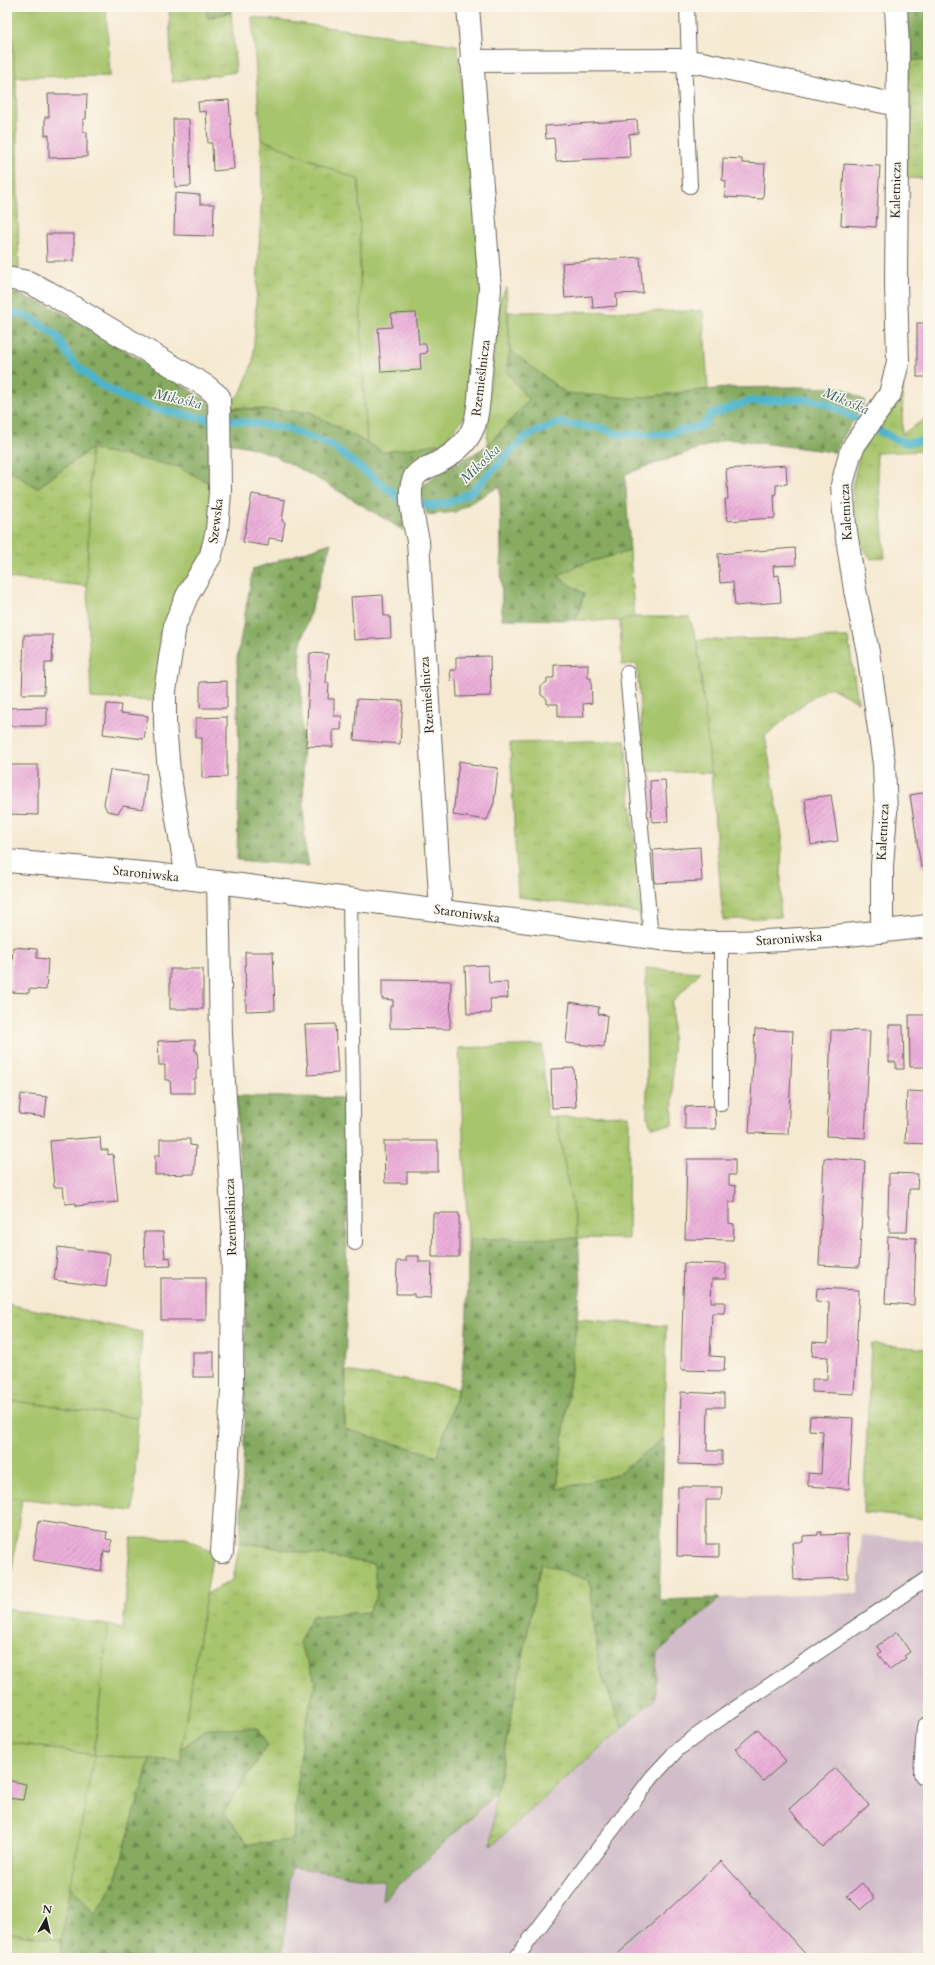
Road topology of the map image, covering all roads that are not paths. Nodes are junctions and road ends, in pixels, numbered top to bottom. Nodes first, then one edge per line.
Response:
1 (468, 7) edge
2 (687, 7) edge
3 (896, 7) edge
4 (471, 61) junction
5 (687, 61) junction
6 (897, 105) junction
7 (690, 186) dead end
8 (7, 278) edge
9 (627, 673) dead end
10 (7, 861) edge
11 (187, 878) junction
12 (218, 882) junction
13 (350, 898) junction
14 (441, 910) junction
15 (928, 926) edge
16 (882, 932) junction
17 (651, 938) junction
18 (721, 943) junction
19 (721, 1104) dead end
20 (355, 1243) dead end
21 (222, 1552) dead end
22 (928, 1578) edge
23 (928, 1728) edge
24 (925, 1773) dead end
25 (516, 1958) edge

1 - 4 street, Rzemieślnicza
2 - 5 lane
3 - 6 street, Kaletnicza
4 - 5 street
4 - 14 street, Rzemieślnicza
5 - 6 street
5 - 7 lane
6 - 16 street, Kaletnicza
8 - 11 street, Szewska
9 - 17 lane
10 - 11 street, Staroniwska
11 - 12 street, Staroniwska
12 - 13 street, Staroniwska
12 - 21 street, Rzemieślnicza
13 - 14 street, Staroniwska
13 - 20 lane
14 - 17 street, Staroniwska
15 - 16 street, Staroniwska
16 - 18 street, Staroniwska
17 - 18 street, Staroniwska
18 - 19 lane
22 - 25 lane
23 - 24 street

